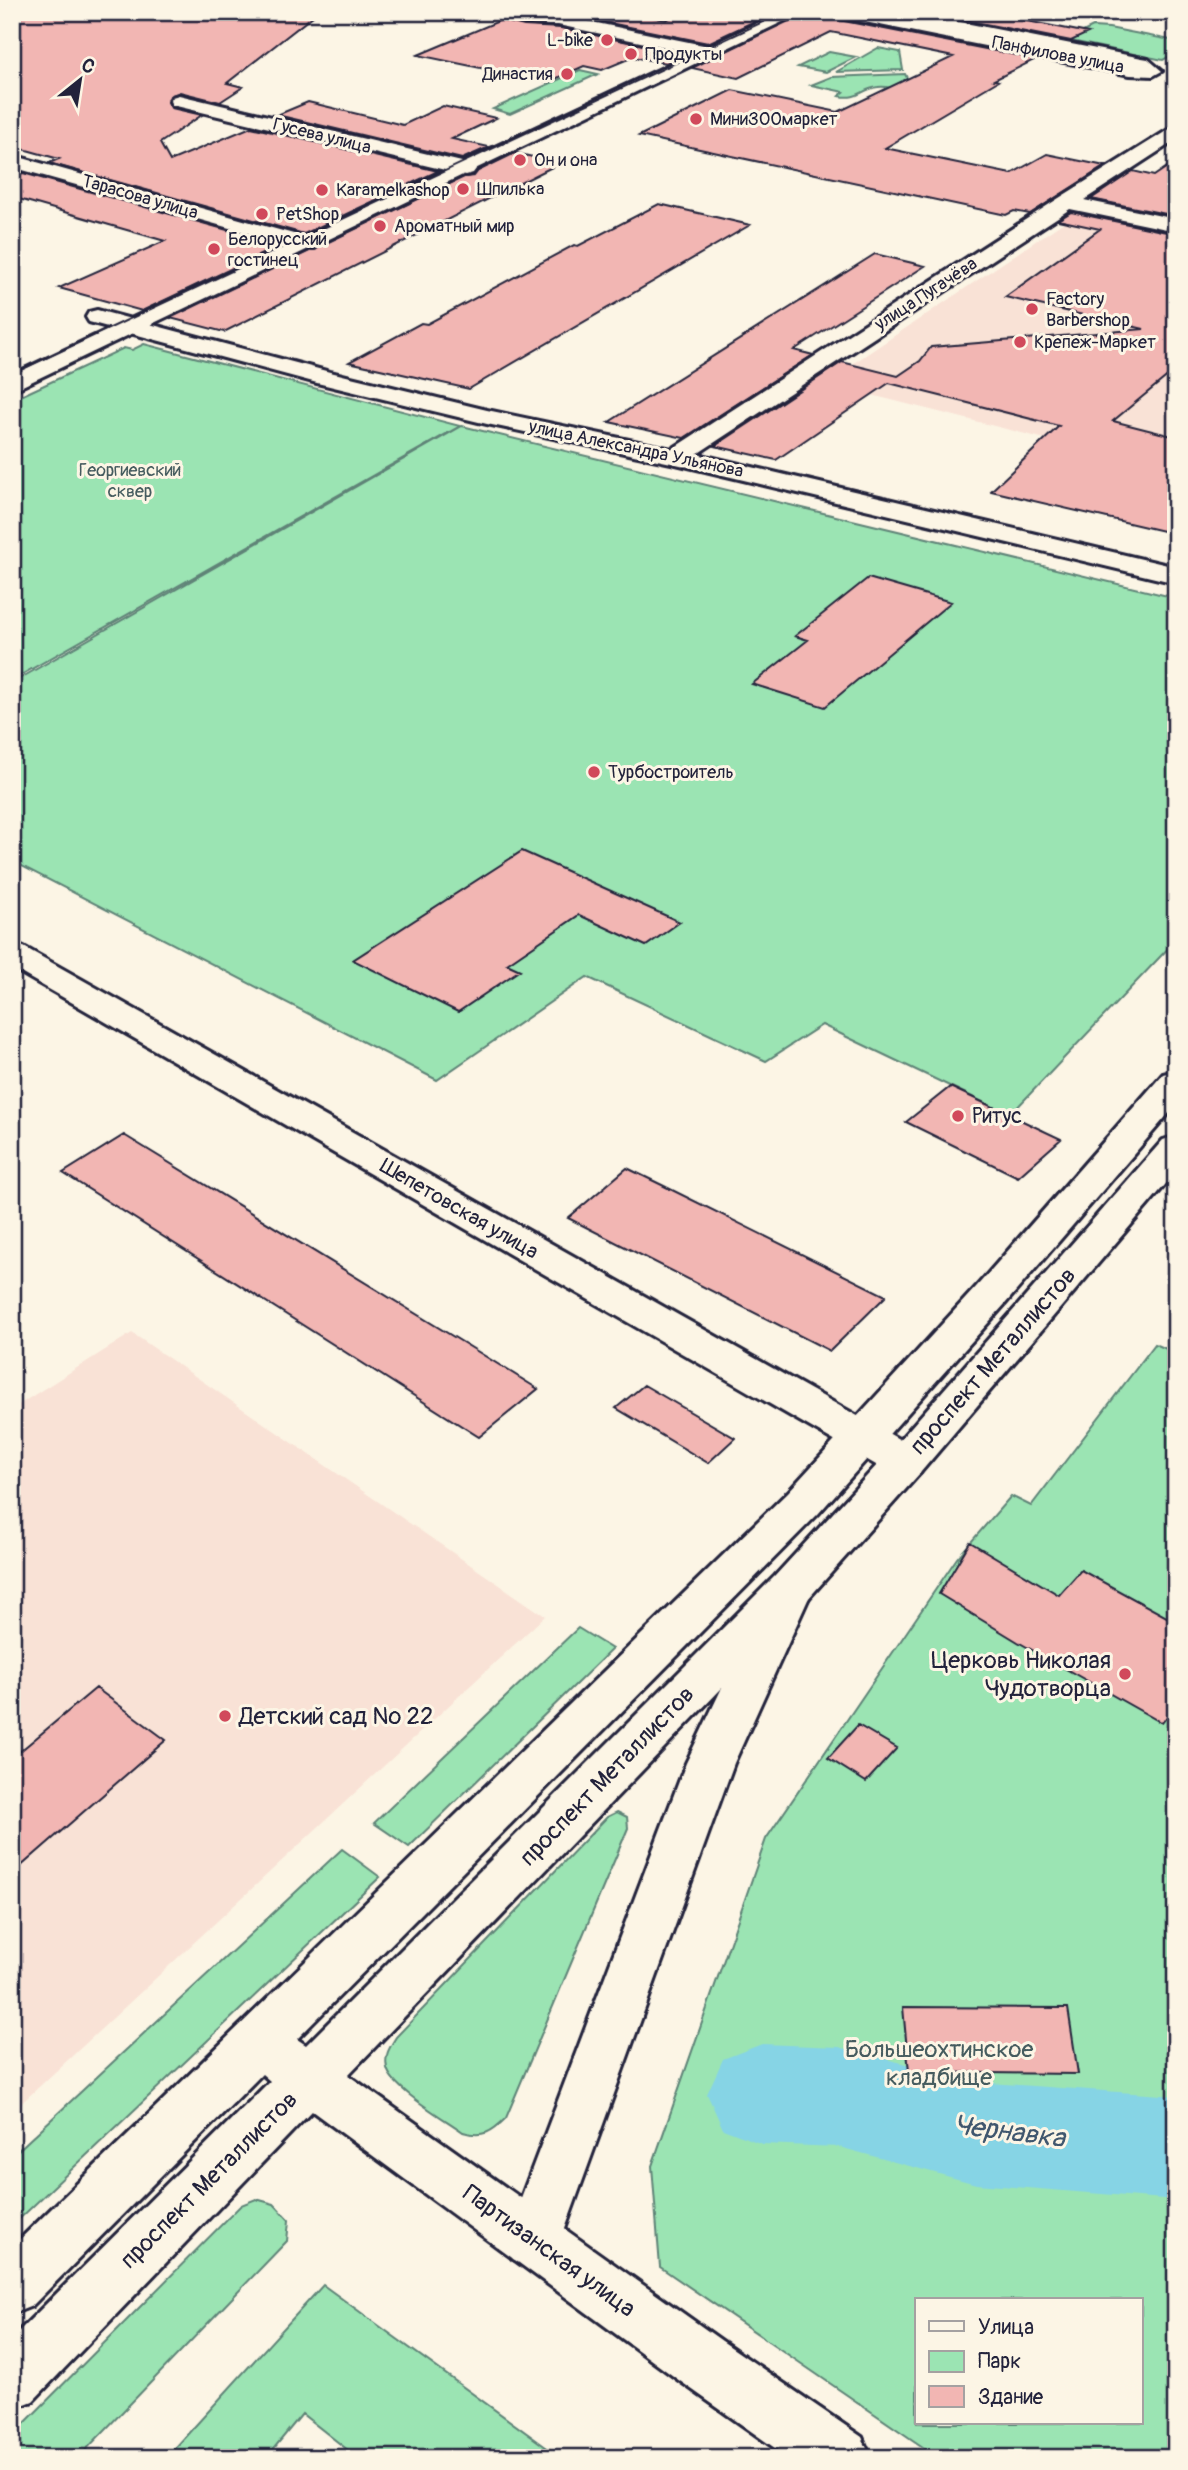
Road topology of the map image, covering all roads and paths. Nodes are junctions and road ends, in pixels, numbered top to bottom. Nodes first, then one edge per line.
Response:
1 (502, 12) edge
2 (795, 12) edge
3 (840, 12) edge
4 (882, 12) edge
5 (558, 16) edge
6 (710, 43) junction
7 (682, 46) junction
8 (1153, 71) junction
9 (1176, 75) edge
10 (178, 101) dead end
11 (1176, 131) edge
12 (464, 155) junction
13 (12, 161) edge
14 (432, 162) junction
15 (408, 173) dead end
16 (1066, 202) junction
17 (298, 224) dead end
18 (1176, 225) edge
19 (274, 235) junction
20 (308, 244) junction
21 (250, 246) dead end
22 (120, 306) dead end
23 (97, 317) junction
24 (75, 327) dead end
25 (133, 327) junction
26 (12, 384) edge
27 (676, 457) junction
28 (1176, 575) edge
29 (12, 954) edge
30 (1176, 1082) edge
31 (1176, 1148) edge
32 (862, 1438) junction
33 (905, 1462) junction
34 (791, 1588) junction
35 (259, 2042) junction
36 (310, 2078) junction
37 (533, 2240) junction
38 (12, 2286) edge
39 (12, 2380) edge
40 (841, 2458) edge

1 - 5 street
2 - 6 street
3 - 8 street, Панфилова улица
4 - 8 street, Панфилова улица
5 - 7 street
6 - 7 street
6 - 12 street
7 - 12 street
8 - 9 street, Панфилова улица
10 - 14 street, Гусева улица
11 - 16 street, улица Пугачёва
12 - 14 street
12 - 20 street
13 - 19 street, Тарасова улица
14 - 15 street
16 - 18 street
16 - 27 street, улица Пугачёва
17 - 19 street
19 - 20 street, Тарасова улица
19 - 21 street
20 - 25 street
22 - 23 street
23 - 24 street
23 - 25 street, улица Александра Ульянова
25 - 26 street
25 - 27 street, улица Александра Ульянова
27 - 28 street, улица Александра Ульянова
29 - 32 street, Шепетовская улица
30 - 32 street, проспект Металлистов
31 - 33 street, проспект Металлистов
32 - 33 street, Шепетовская улица
32 - 35 street, проспект Металлистов
33 - 34 street, проспект Металлистов
34 - 36 street, проспект Металлистов
34 - 37 street
35 - 36 street, Партизанская улица
35 - 38 street, проспект Металлистов
36 - 37 street, Партизанская улица
36 - 39 street, проспект Металлистов
37 - 40 street, Партизанская улица

